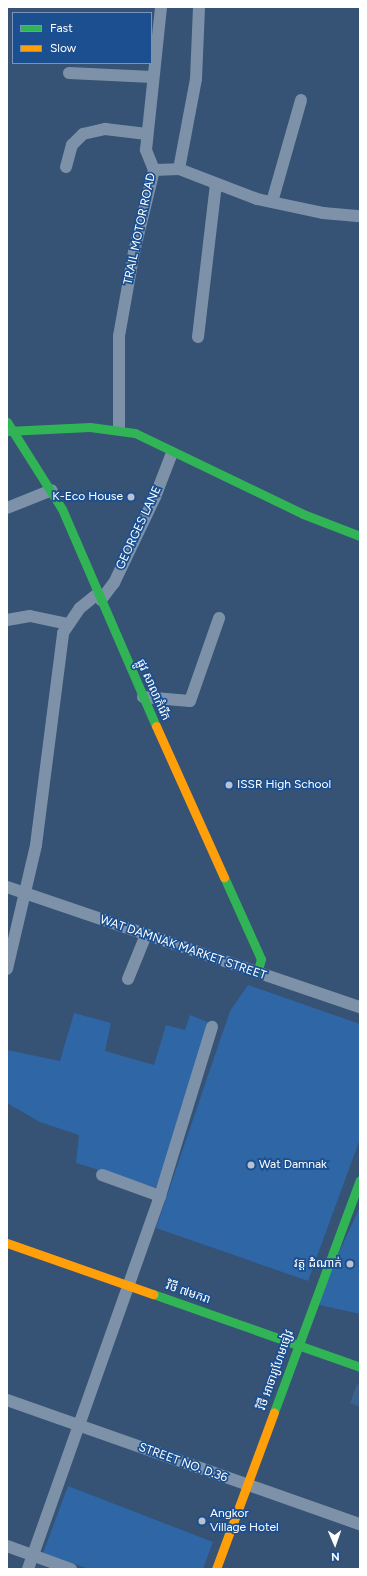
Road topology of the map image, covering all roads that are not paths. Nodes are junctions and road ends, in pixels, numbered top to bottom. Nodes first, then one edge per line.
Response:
1 (161, 7) edge
2 (199, 7) edge
3 (69, 73) dead end
4 (152, 77) junction
5 (301, 100) dead end
6 (147, 134) junction
7 (66, 167) dead end
8 (154, 170) junction
9 (179, 170) junction
10 (216, 184) junction
11 (272, 202) junction
12 (360, 216) edge
13 (198, 337) dead end
14 (7, 422) edge
15 (119, 429) junction
16 (10, 431) edge
17 (172, 453) junction
18 (52, 490) junction
19 (7, 508) edge
20 (360, 536) edge
21 (99, 597) junction
22 (219, 618) dead end
23 (7, 620) edge
24 (67, 624) junction
25 (143, 697) junction
26 (7, 887) edge
27 (26, 894) junction
28 (146, 935) junction
29 (7, 969) edge
30 (257, 973) junction
31 (128, 979) dead end
32 (360, 1007) edge
33 (212, 1027) dead end
34 (102, 1175) dead end
35 (360, 1180) edge
36 (160, 1196) junction
37 (7, 1243) edge
38 (129, 1286) junction
39 (298, 1345) junction
40 (360, 1367) edge
41 (7, 1400) edge
42 (82, 1425) junction
43 (247, 1486) junction
44 (360, 1524) edge
45 (7, 1546) edge
46 (32, 1556) junction
47 (28, 1569) edge
48 (71, 1569) edge
49 (216, 1569) edge

1 - 4 street, TRAIL MOTOR ROAD
2 - 9 street
3 - 4 street
4 - 6 street, TRAIL MOTOR ROAD
5 - 11 street
6 - 7 street
6 - 8 street, TRAIL MOTOR ROAD
8 - 9 street
8 - 15 street, TRAIL MOTOR ROAD
9 - 10 street
10 - 11 street
10 - 13 street
11 - 12 street
14 - 16 street, ផ្លូវ សាលាកំរើក
15 - 16 street
15 - 17 street
16 - 18 street, ផ្លូវ សាលាកំរើក
17 - 20 street
17 - 21 street, GEORGES LANE
18 - 19 street
18 - 21 street, ផ្លូវ សាលាកំរើក
21 - 24 street, GEORGES LANE
21 - 25 street, ផ្លូវ សាលាកំរើក
22 - 25 street
23 - 24 street
24 - 27 street
25 - 30 street, ផ្លូវ សាលាកំរើក
26 - 27 street, WAT DAMNAK MARKET STREET
27 - 28 street, WAT DAMNAK MARKET STREET
27 - 29 street
28 - 30 street, WAT DAMNAK MARKET STREET
28 - 31 street
30 - 32 street, WAT DAMNAK MARKET STREET
33 - 36 street
34 - 36 street
35 - 39 street, វិថី អាចារ្យហែមចៀវ
36 - 38 street
37 - 38 street, វិថី ៧មករា
38 - 39 street, វិថី ៧មករា
38 - 42 street
39 - 40 street, វិថី ៧មករា
39 - 43 street, វិថី អាចារ្យហែមចៀវ
41 - 42 street, STREET NO. D.36
42 - 43 street, STREET NO. D.36
42 - 46 street
43 - 44 street, STREET NO. D.36
43 - 49 street, វិថី អាចារ្យហែមចៀវ
45 - 46 street
46 - 47 street
46 - 48 street

